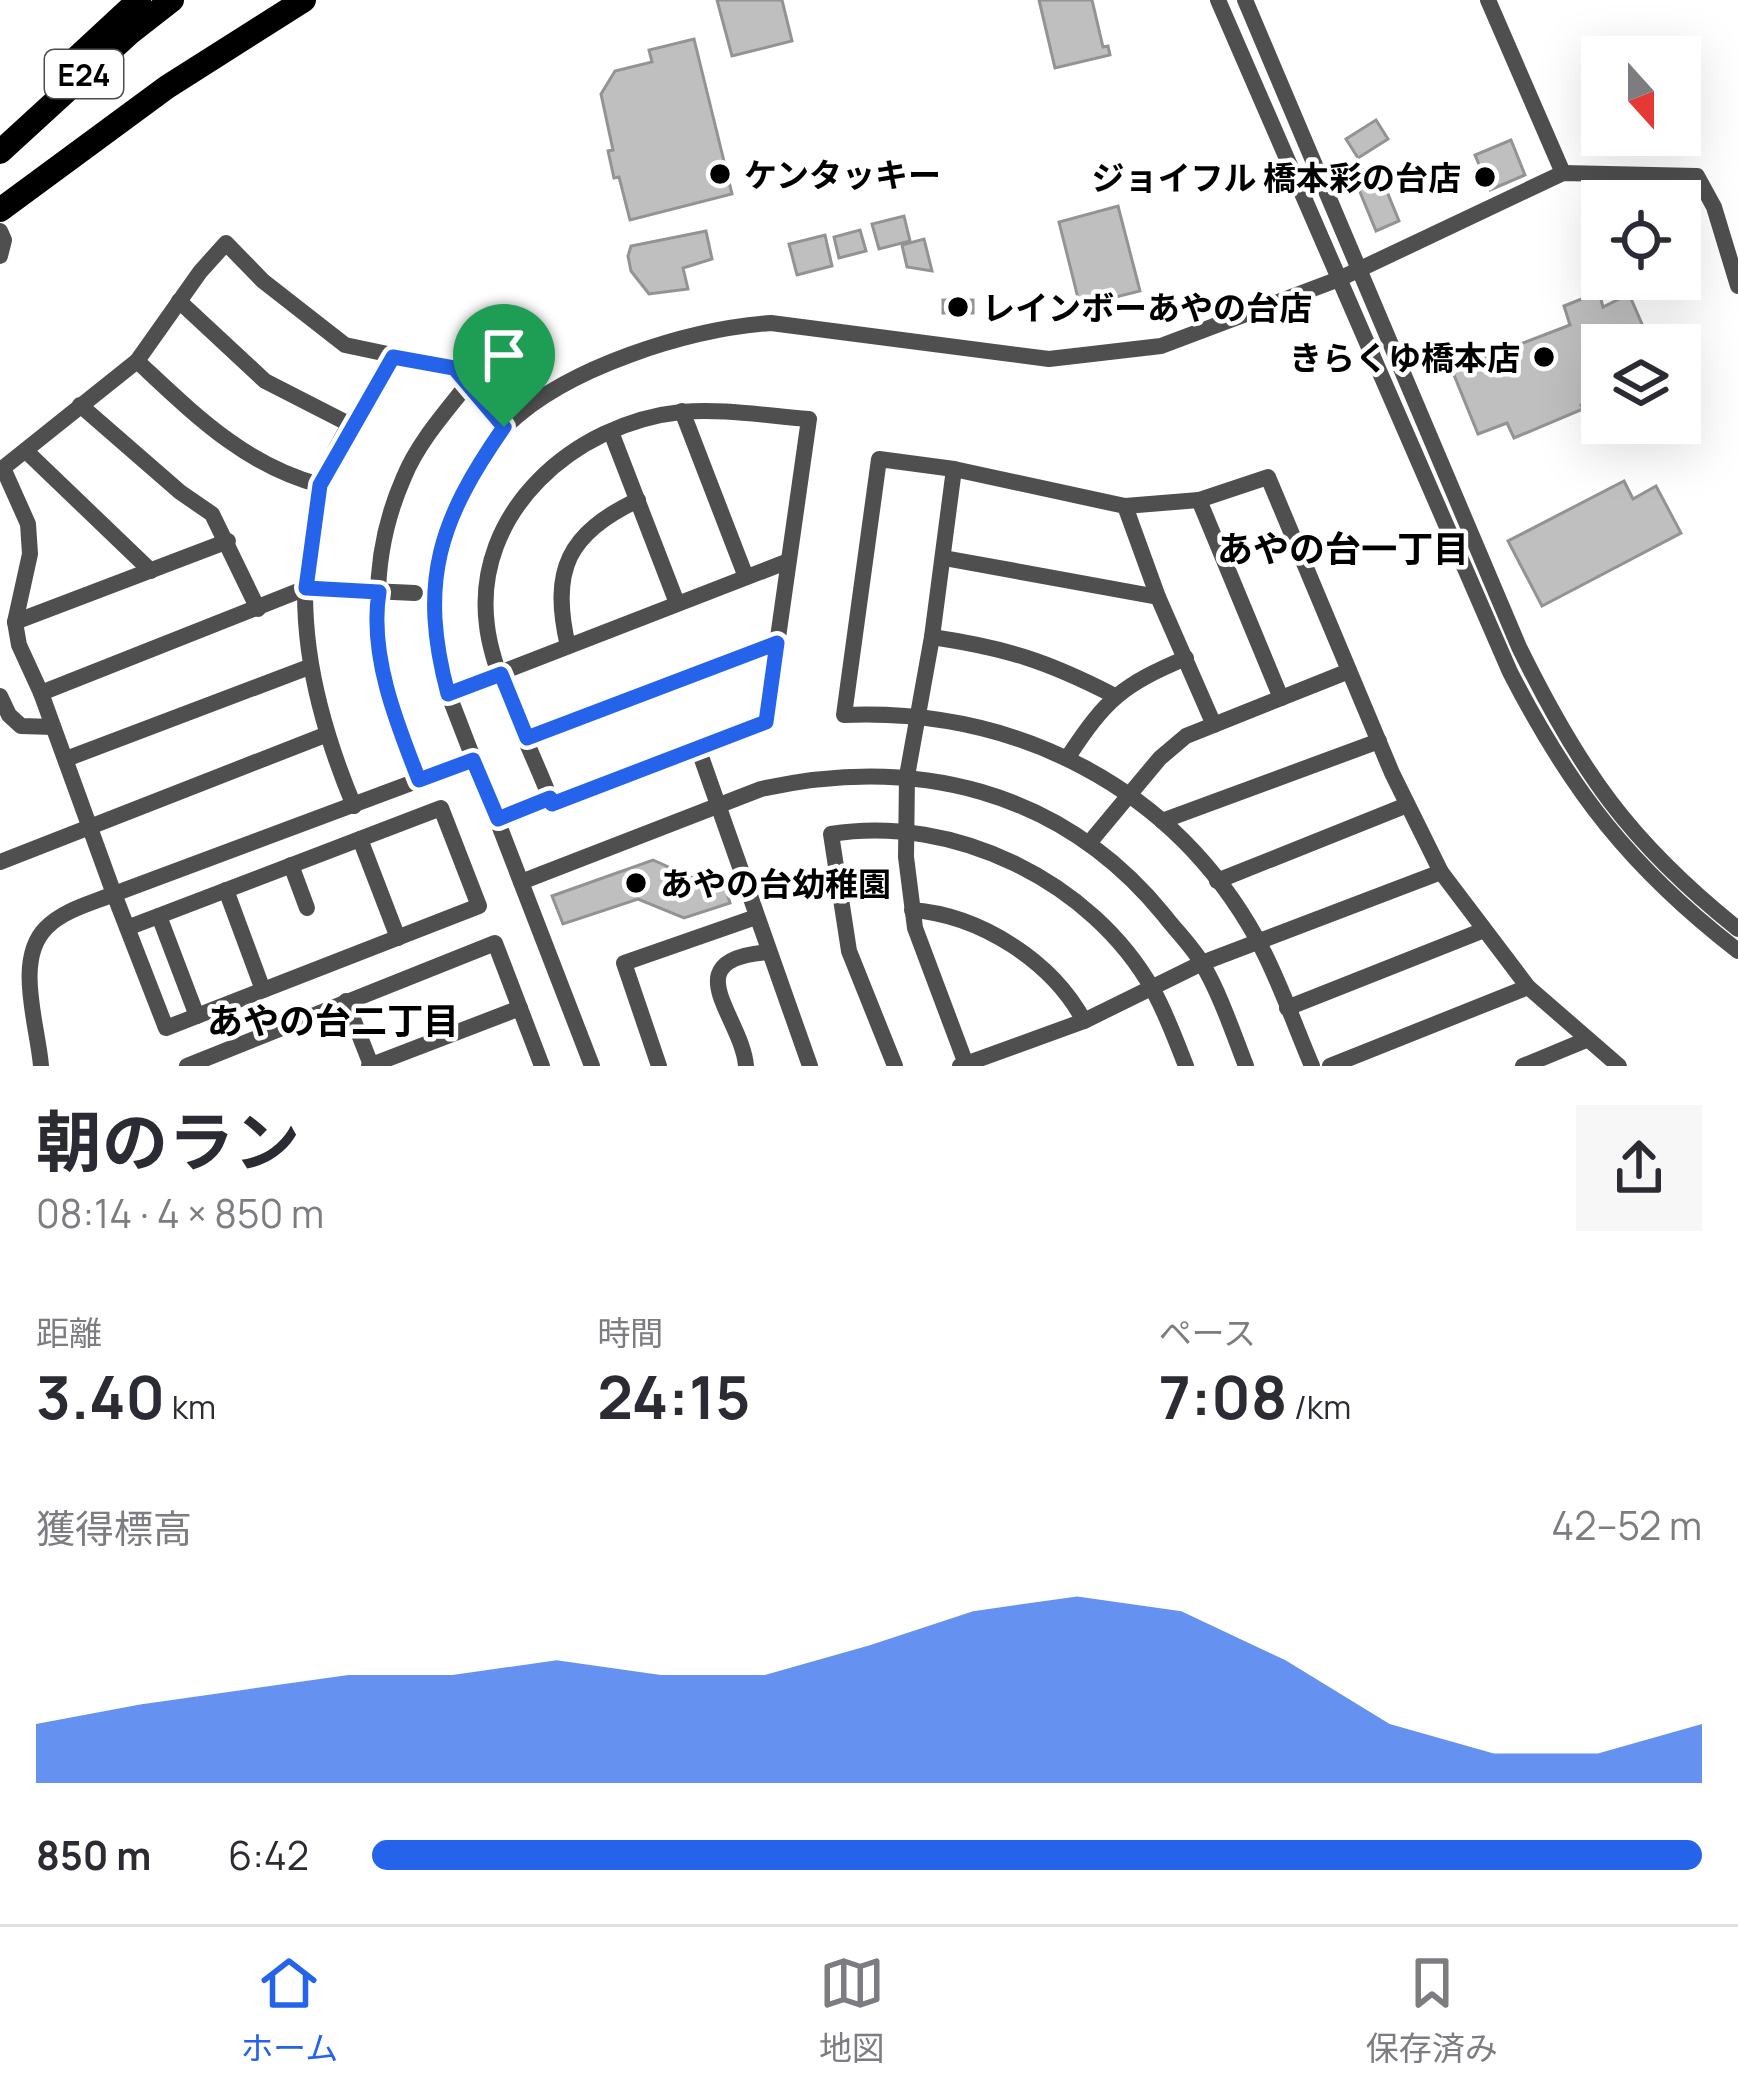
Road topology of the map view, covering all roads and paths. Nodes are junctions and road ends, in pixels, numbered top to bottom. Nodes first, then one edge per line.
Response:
1 (140, 0) edge
2 (172, 0) edge
3 (304, 0) edge
4 (1218, 0) edge
5 (1245, 0) edge
6 (1488, 0) edge
7 (0, 132) edge
8 (0, 152) edge
9 (1563, 172) junction
10 (0, 210) edge
11 (0, 231) edge
12 (0, 256) edge
13 (1360, 269) junction
14 (1339, 279) junction
15 (1738, 286) edge
16 (178, 301) junction
17 (393, 357) junction
18 (136, 361) junction
19 (466, 386) junction
20 (80, 405) junction
21 (682, 412) junction
22 (351, 425) junction
23 (504, 427) junction
24 (610, 432) junction
25 (27, 452) junction
26 (954, 470) junction
27 (320, 485) junction
28 (638, 500) junction
29 (1198, 500) junction
30 (1125, 506) junction
31 (228, 542) junction
32 (944, 558) junction
33 (786, 562) junction
34 (151, 571) junction
35 (746, 577) junction
36 (306, 588) junction
37 (379, 592) junction
38 (415, 593) dead end
39 (1158, 597) junction
40 (677, 603) junction
41 (258, 609) junction
42 (15, 622) junction
43 (932, 637) junction
44 (777, 643) junction
45 (568, 646) junction
46 (1186, 658) junction
47 (309, 667) junction
48 (1348, 671) junction
49 (501, 674) junction
50 (41, 693) junction
51 (448, 694) junction
52 (1113, 695) junction
53 (0, 696) edge
54 (1281, 698) junction
55 (919, 717) junction
56 (1214, 724) junction
57 (53, 727) junction
58 (325, 734) junction
59 (527, 738) junction
60 (1379, 741) junction
61 (698, 748) junction
62 (1068, 757) junction
63 (66, 759) junction
64 (473, 760) junction
65 (908, 776) junction
66 (419, 780) junction
67 (1129, 792) junction
68 (550, 798) junction
69 (720, 805) junction
70 (1407, 805) junction
71 (354, 806) junction
72 (498, 819) junction
73 (1162, 821) junction
74 (90, 827) junction
75 (905, 834) junction
76 (359, 839) junction
77 (1090, 842) junction
78 (0, 862) edge
79 (291, 865) junction
80 (1441, 872) junction
81 (1217, 881) junction
82 (521, 882) junction
83 (226, 890) junction
84 (114, 894) junction
85 (307, 908) dead end
86 (912, 910) junction
87 (158, 916) junction
88 (757, 917) junction
89 (127, 928) junction
90 (1738, 929) edge
91 (1484, 930) junction
92 (398, 938) junction
93 (1258, 941) junction
94 (1738, 951) edge
95 (769, 952) junction
96 (1202, 963) junction
97 (1528, 986) junction
98 (263, 990) junction
99 (1154, 990) junction
100 (346, 1001) junction
101 (520, 1008) junction
102 (1287, 1008) junction
103 (196, 1016) junction
104 (1084, 1021) junction
105 (1586, 1040) junction
106 (1180, 1064) edge
107 (963, 1065) edge
108 (41, 1066) edge
109 (187, 1066) edge
110 (370, 1066) edge
111 (542, 1066) edge
112 (592, 1066) edge
113 (659, 1066) edge
114 (746, 1066) edge
115 (810, 1066) edge
116 (895, 1066) edge
117 (1246, 1066) edge
118 (1312, 1066) edge
119 (1330, 1066) edge
120 (1523, 1066) edge
121 (1619, 1066) edge

1 - 7 highway
2 - 8 highway, E24
3 - 10 highway
4 - 14 street
5 - 13 street
6 - 9 street
9 - 13 street
9 - 15 street
11 - 12 street
13 - 14 street
13 - 90 street
14 - 23 street
14 - 94 street
16 - 17 street
16 - 18 street
16 - 22 street
17 - 19 street
17 - 22 street
18 - 20 street
18 - 27 street
19 - 23 street
19 - 37 street
20 - 25 street
20 - 31 street
21 - 24 street
21 - 33 street
21 - 35 street
22 - 27 street
23 - 51 street
24 - 28 street
24 - 49 street
25 - 34 street
25 - 42 street
26 - 30 street
26 - 32 street
26 - 55 street
27 - 36 street
28 - 40 street
28 - 45 street
29 - 30 street
29 - 48 street
29 - 54 street
30 - 39 street
31 - 34 street
31 - 41 street
32 - 39 street
32 - 43 street
33 - 35 street
33 - 44 street
34 - 42 street
35 - 40 street
36 - 37 street
36 - 41 street
36 - 47 street
37 - 38 street
37 - 66 street
39 - 46 street
40 - 45 street
41 - 50 street
42 - 50 street
43 - 52 street
43 - 55 street
44 - 59 street
44 - 61 street
45 - 49 street
46 - 52 street
46 - 56 street
47 - 58 street
47 - 63 street
48 - 54 street
48 - 60 street
49 - 51 street
49 - 59 street
50 - 57 street
51 - 64 street
52 - 62 street
53 - 57 street
54 - 56 street
55 - 62 street
55 - 65 street
56 - 67 street
57 - 63 street
58 - 71 street
58 - 74 street
59 - 68 street
60 - 70 street
60 - 73 street
61 - 68 street
61 - 69 street
62 - 67 street
63 - 74 street
64 - 66 street
64 - 72 street
65 - 69 street
65 - 75 street
65 - 77 street
66 - 71 street
67 - 73 street
67 - 77 street
68 - 72 street
69 - 82 street
69 - 88 street
70 - 80 street
70 - 81 street
71 - 84 street
72 - 82 street
73 - 81 street
74 - 78 street
74 - 84 street
75 - 86 street
75 - 99 street
75 - 116 street
76 - 79 street
76 - 92 street
76 - 92 street
77 - 96 street
79 - 83 street
79 - 85 street
80 - 91 street
80 - 93 street
81 - 93 street
82 - 112 street
83 - 87 street
83 - 98 street
84 - 89 street
84 - 108 street
86 - 104 street
86 - 107 street
87 - 89 street
87 - 103 street
88 - 95 street
88 - 113 street
89 - 103 street
91 - 97 street
91 - 102 street
92 - 98 street
93 - 96 street
93 - 102 street
95 - 114 street
95 - 115 street
96 - 99 street
96 - 117 street
97 - 105 street
97 - 119 street
98 - 103 street
99 - 104 street
99 - 106 street
100 - 101 street
100 - 109 street
100 - 110 street
101 - 110 street
101 - 111 street
102 - 118 street
104 - 107 street
105 - 120 street
105 - 121 street

